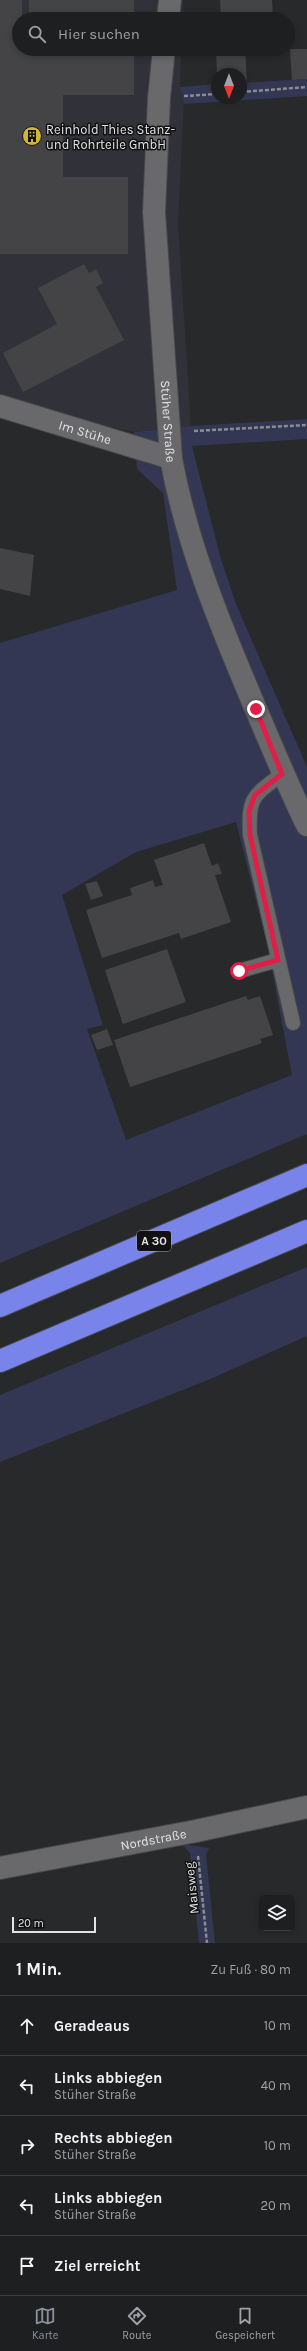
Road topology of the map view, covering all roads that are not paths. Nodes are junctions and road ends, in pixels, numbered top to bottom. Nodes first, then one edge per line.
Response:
1 (170, 0) edge
2 (169, 12) edge
3 (163, 56) edge
4 (0, 406) edge
5 (171, 458) junction
6 (282, 774) junction
7 (307, 825) edge
8 (278, 960) junction
9 (239, 971) dead end
10 (293, 1023) dead end
11 (307, 1175) edge
12 (307, 1231) edge
13 (0, 1306) edge
14 (0, 1361) edge
15 (307, 1808) edge
16 (0, 1868) edge

1 - 2 street
3 - 5 street, Stüher Straße
4 - 5 street, Im Stühe
5 - 6 street, Stüher Straße
6 - 7 street, Stüher Straße
6 - 8 lane
8 - 9 lane
8 - 10 lane
11 - 13 highway, A 30
12 - 14 highway
15 - 16 street, Nordstraße

